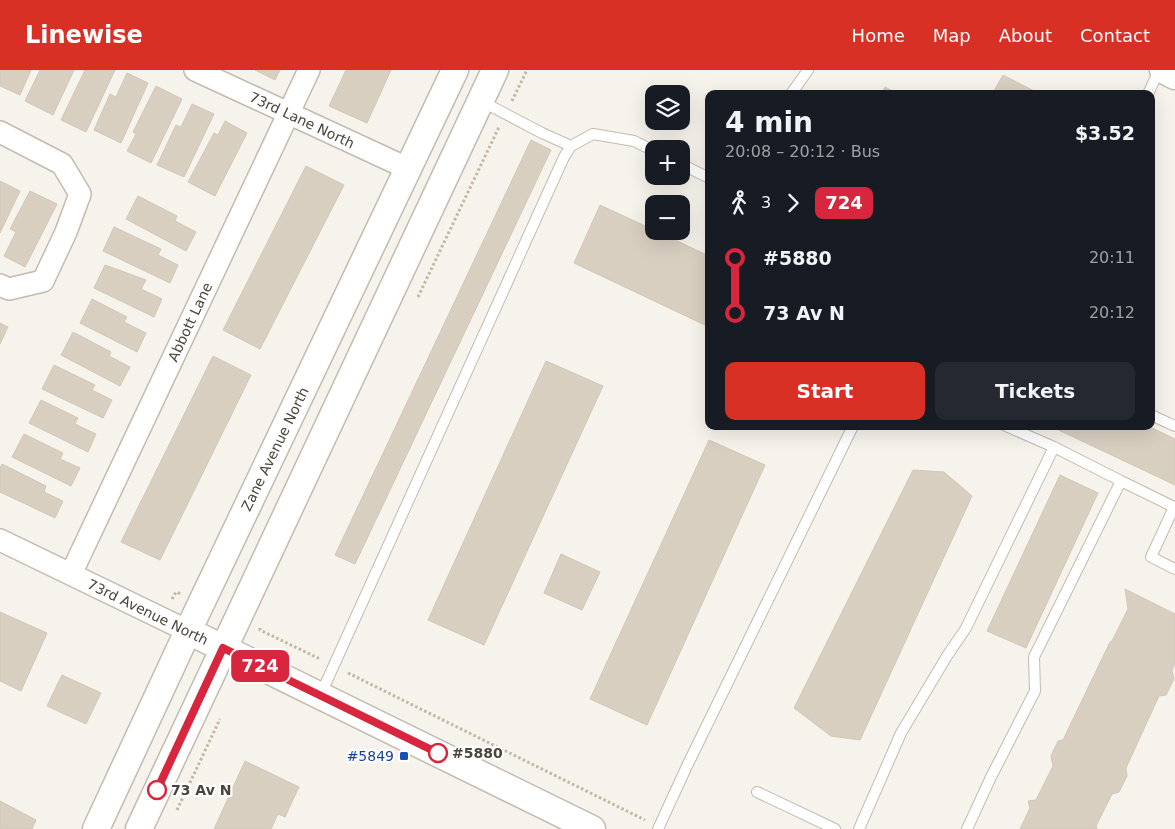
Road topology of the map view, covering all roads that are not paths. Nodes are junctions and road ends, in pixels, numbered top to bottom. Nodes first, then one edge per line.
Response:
1 (195, 70) edge
2 (310, 70) edge
3 (456, 70) edge
4 (495, 70) edge
5 (808, 70) edge
6 (1159, 70) edge
7 (1163, 70) edge
8 (1175, 76) edge
9 (794, 90) edge
10 (1150, 90) edge
11 (480, 101) junction
12 (289, 113) junction
13 (0, 132) edge
14 (571, 146) junction
15 (645, 146) edge
16 (690, 168) edge
17 (409, 169) junction
18 (705, 176) edge
19 (0, 285) edge
20 (1155, 417) edge
21 (1175, 426) edge
22 (851, 430) edge
23 (1015, 430) edge
24 (1054, 447) junction
25 (1121, 482) junction
26 (1174, 506) edge
27 (0, 540) edge
28 (1175, 569) edge
29 (71, 574) junction
30 (188, 631) junction
31 (223, 648) junction
32 (320, 696) junction
33 (757, 792) dead end
34 (658, 828) edge
35 (96, 829) edge
36 (139, 829) edge
37 (592, 829) edge
38 (835, 829) edge
39 (859, 829) edge
40 (966, 829) edge

1 - 12 street, 73rd Lane North
2 - 12 street, Abbott Lane
3 - 17 street, Zane Avenue North
4 - 11 street
5 - 9 lane
6 - 10 lane
7 - 8 street
11 - 14 lane
11 - 31 street
12 - 17 street, 73rd Lane North
12 - 29 street, Abbott Lane
13 - 19 street
14 - 15 lane
14 - 32 lane
16 - 18 lane
17 - 30 street, Zane Avenue North
20 - 21 lane
22 - 34 lane
23 - 24 lane
24 - 25 lane
24 - 39 lane
25 - 26 lane
25 - 40 lane
26 - 28 lane
27 - 29 street, 73rd Avenue North
29 - 30 street, 73rd Avenue North
30 - 31 street, 73rd Avenue North
30 - 35 street, Zane Avenue North
31 - 32 street, 73rd Avenue North
31 - 36 street
32 - 37 street, 73rd Avenue North
33 - 38 lane

